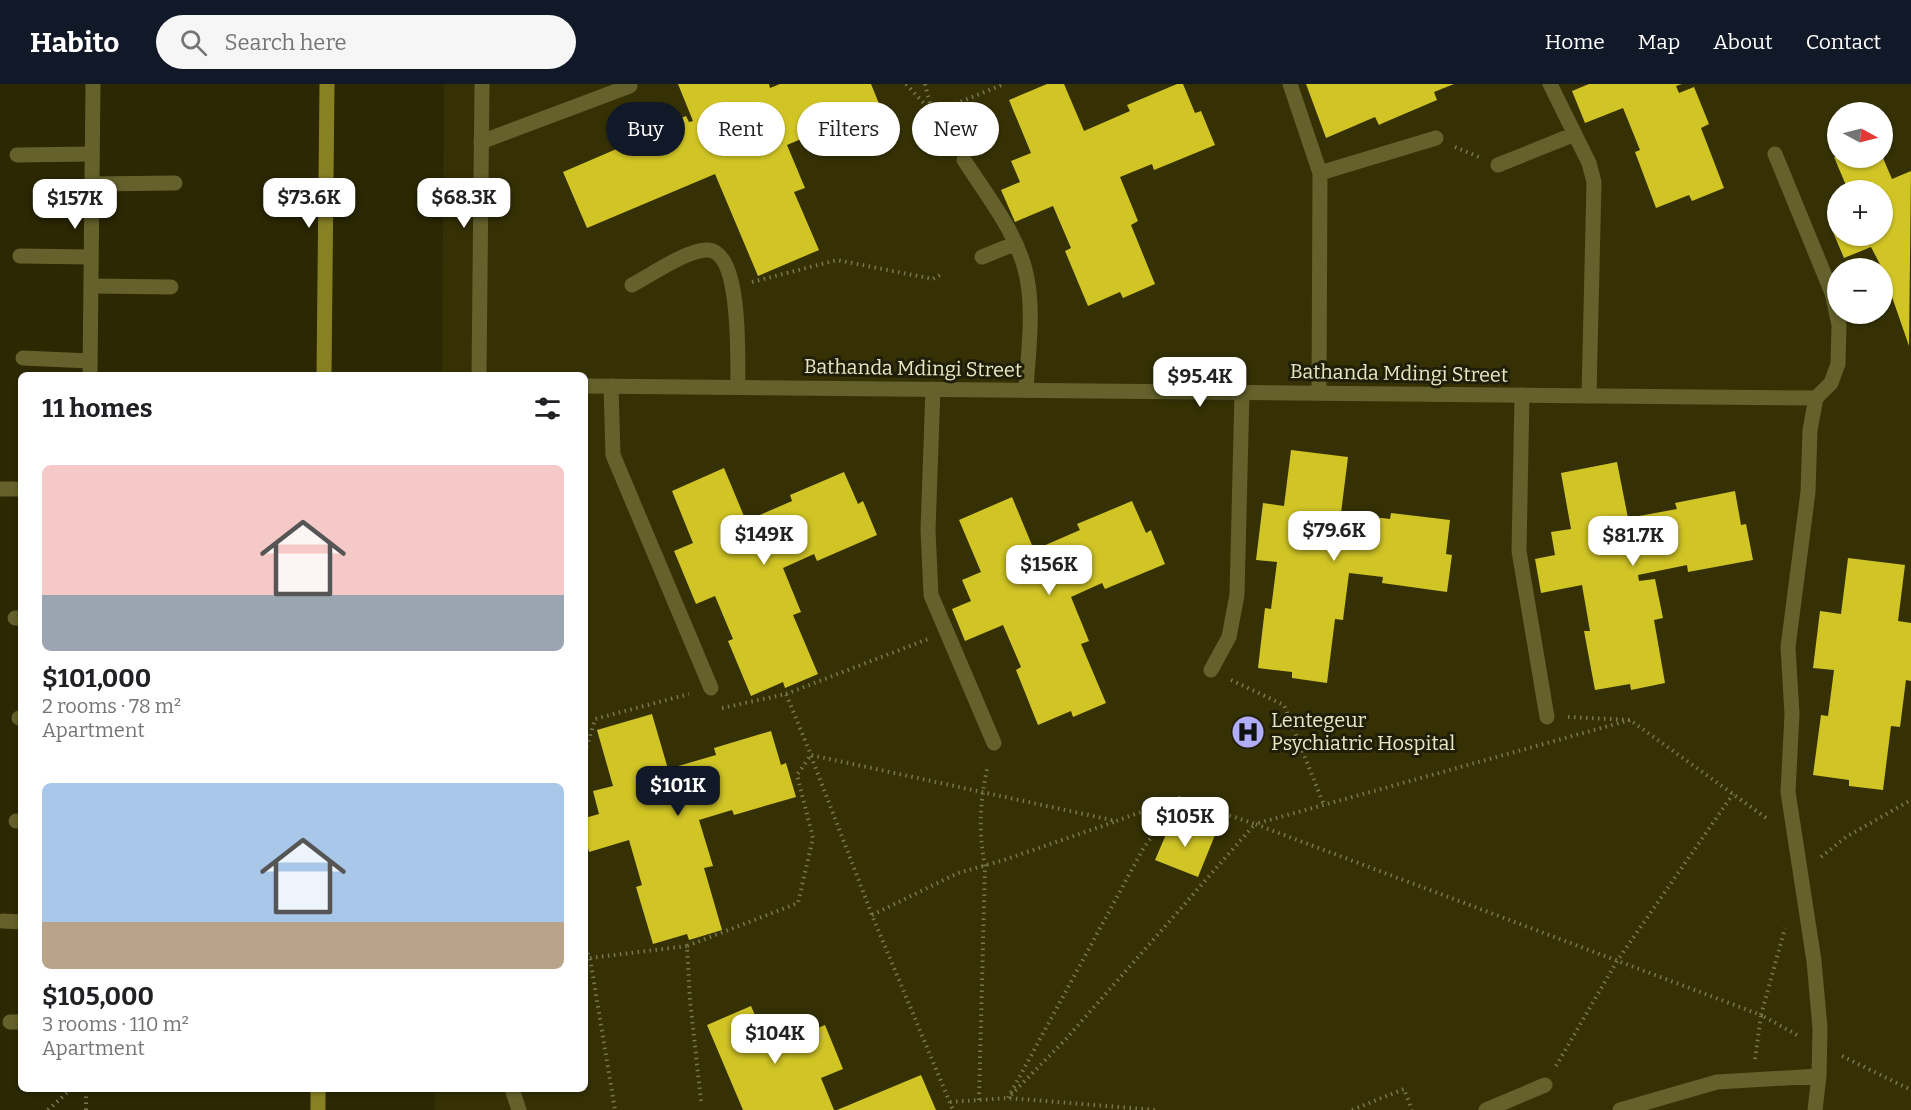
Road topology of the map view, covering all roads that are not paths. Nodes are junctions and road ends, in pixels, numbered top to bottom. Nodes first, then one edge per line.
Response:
1 (93, 84) edge
2 (327, 84) edge
3 (482, 84) edge
4 (1290, 84) edge
5 (1550, 84) edge
6 (630, 86) dead end
7 (1575, 134) junction
8 (1436, 138) road end
9 (481, 142) junction
10 (93, 154) junction
11 (1775, 154) dead end
12 (17, 155) dead end
13 (964, 160) road end
14 (1498, 165) road end
15 (1320, 173) junction
16 (175, 183) dead end
17 (92, 184) junction
18 (1014, 244) junction
19 (20, 256) dead end
20 (91, 256) junction
21 (982, 257) dead end
22 (632, 285) dead end
23 (92, 286) junction
24 (171, 287) dead end
25 (23, 358) dead end
26 (90, 368) edge
27 (324, 372) edge
28 (479, 372) edge
29 (588, 386) edge
30 (611, 386) junction
31 (738, 387) junction
32 (933, 389) junction
33 (1026, 390) junction
34 (1242, 392) junction
35 (1319, 393) junction
36 (1522, 395) junction
37 (1589, 396) junction
38 (1816, 398) junction
39 (0, 489) edge
40 (18, 489) edge
41 (1211, 670) road end
42 (711, 688) road end
43 (1547, 717) road end
44 (994, 744) road end
45 (3, 921) dead end
46 (18, 922) edge
47 (1819, 1076) junction
48 (1545, 1085) road end
49 (318, 1092) edge
50 (513, 1092) edge
51 (318, 1110) edge
52 (519, 1110) edge
53 (1486, 1110) edge
54 (1620, 1110) edge
55 (1815, 1110) edge

1 - 10 street
2 - 27 main road
3 - 9 street
4 - 15 street
5 - 7 street
6 - 9 street
7 - 14 street
7 - 37 street
8 - 15 street
9 - 28 street
10 - 12 street
10 - 17 street
11 - 38 street
13 - 18 street
15 - 35 street
16 - 17 street
17 - 20 street
18 - 21 street
18 - 33 street
19 - 20 street
20 - 23 street
22 - 31 street
23 - 24 street
23 - 26 street
25 - 26 street
29 - 30 street, Bathanda Mdingi Street
30 - 31 street, Bathanda Mdingi Street
30 - 42 street
31 - 32 street, Bathanda Mdingi Street
32 - 33 street, Bathanda Mdingi Street
32 - 44 street
33 - 34 street, Bathanda Mdingi Street
34 - 35 street, Bathanda Mdingi Street
34 - 41 street
35 - 36 street, Bathanda Mdingi Street
36 - 37 street, Bathanda Mdingi Street
36 - 43 street
37 - 38 street, Bathanda Mdingi Street
38 - 47 street
39 - 40 street
45 - 46 street
47 - 54 street
47 - 55 street
48 - 53 street
49 - 51 main road
50 - 52 street

